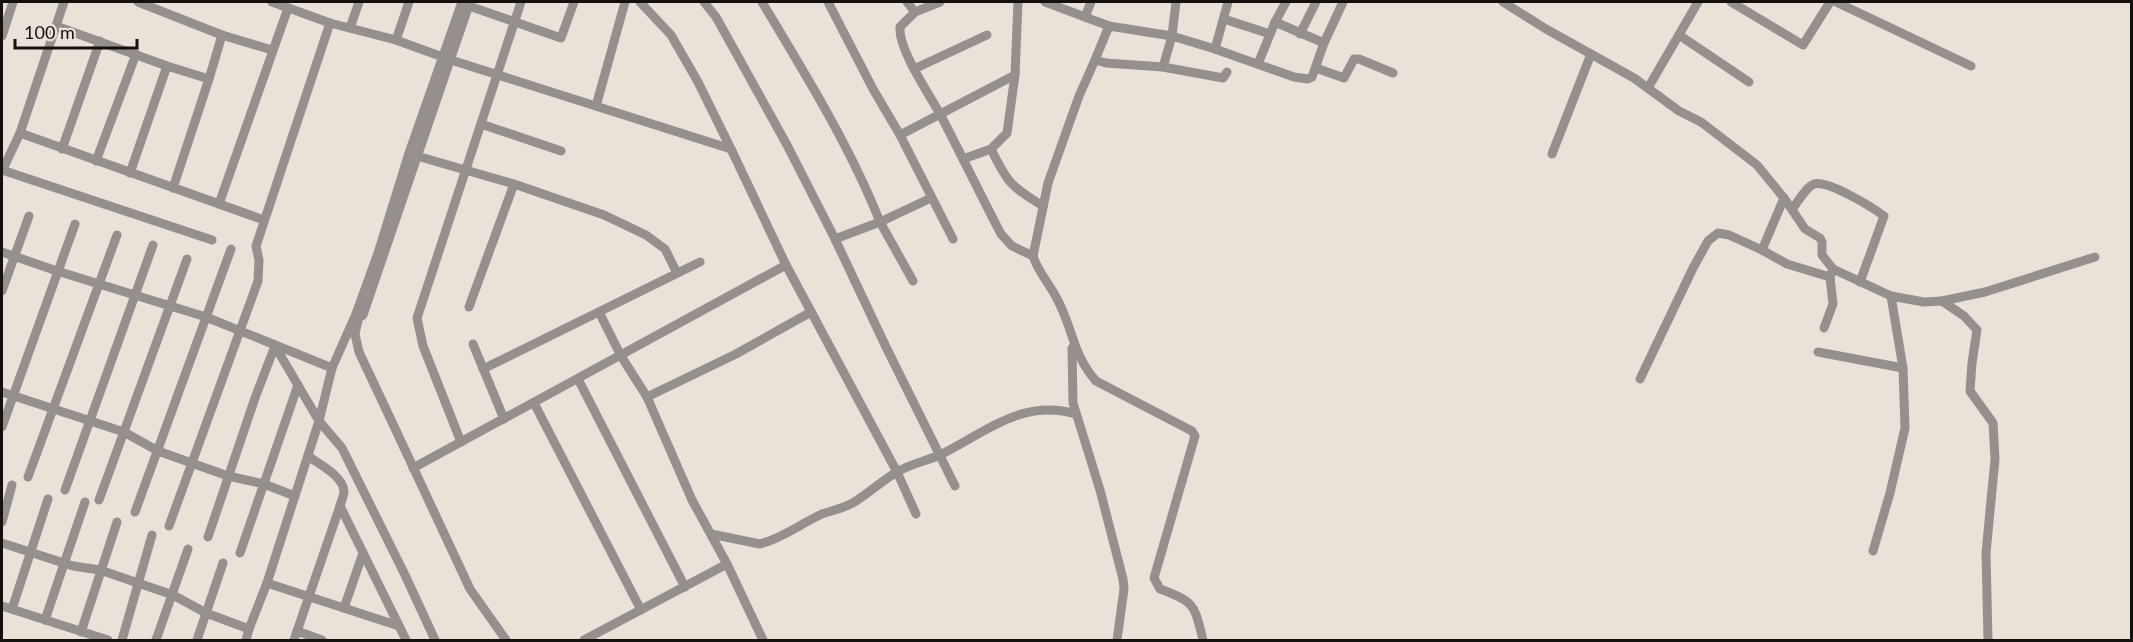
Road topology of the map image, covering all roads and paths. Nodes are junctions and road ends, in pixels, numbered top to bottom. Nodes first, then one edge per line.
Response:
1 (13, 2) edge
2 (64, 2) edge
3 (138, 2) edge
4 (272, 2) edge
5 (359, 2) edge
6 (409, 2) edge
7 (521, 2) edge
8 (574, 2) edge
9 (625, 2) edge
10 (640, 2) edge
11 (704, 2) edge
12 (762, 2) edge
13 (828, 2) edge
14 (907, 2) edge
15 (940, 2) edge
16 (1018, 2) edge
17 (1045, 2) edge
18 (1091, 2) edge
19 (1176, 2) edge
20 (1228, 2) edge
21 (1286, 2) edge
22 (1316, 2) edge
23 (1343, 2) edge
24 (1503, 2) edge
25 (1698, 2) edge
26 (1731, 2) edge
27 (1830, 2) edge
28 (1836, 2) edge
29 (467, 3) edge
30 (288, 8) junction
31 (915, 12) junction
32 (1085, 17) junction
33 (1224, 19) junction
34 (514, 22) junction
35 (1275, 22) junction
36 (330, 23) junction
37 (56, 26) junction
38 (1109, 26) junction
39 (350, 28) junction
40 (1270, 34) junction
41 (1300, 34) junction
42 (1679, 34) junction
43 (222, 35) junction
44 (987, 35) dead end
45 (2, 36) edge
46 (1172, 36) junction
47 (396, 40) junction
48 (100, 42) junction
49 (1324, 43) junction
50 (1215, 49) junction
51 (273, 50) junction
52 (136, 54) junction
53 (1591, 54) junction
54 (447, 58) junction
55 (1095, 60) junction
56 (1258, 64) junction
57 (167, 66) junction
58 (1971, 66) dead end
59 (1163, 67) junction
60 (1316, 68) junction
61 (914, 69) junction
62 (1227, 72) dead end
63 (1394, 73) dead end
64 (497, 74) junction
65 (1015, 75) junction
66 (209, 79) junction
67 (1749, 82) dead end
68 (1648, 88) junction
69 (596, 106) junction
70 (939, 113) junction
71 (481, 124) junction
72 (20, 134) junction
73 (900, 135) junction
74 (62, 148) junction
75 (731, 149) junction
76 (991, 149) junction
77 (561, 151) dead end
78 (1552, 154) dead end
79 (417, 156) junction
80 (963, 159) junction
81 (96, 161) junction
82 (2, 170) edge
83 (466, 170) junction
84 (130, 173) junction
85 (514, 184) junction
86 (173, 188) junction
87 (931, 198) junction
88 (1784, 198) junction
89 (219, 204) junction
90 (1043, 206) junction
91 (1791, 209) junction
92 (30, 216) dead end
93 (264, 220) junction
94 (880, 222) junction
95 (75, 224) dead end
96 (117, 235) dead end
97 (835, 239) junction
98 (953, 239) dead end
99 (212, 240) dead end
100 (153, 245) dead end
101 (231, 249) dead end
102 (1762, 250) junction
103 (2, 252) edge
104 (15, 256) junction
105 (1033, 256) junction
106 (2096, 257) dead end
107 (187, 259) dead end
108 (700, 262) dead end
109 (786, 265) junction
110 (57, 271) junction
111 (677, 273) junction
112 (1831, 273) junction
113 (913, 281) dead end
114 (1860, 282) junction
115 (99, 284) junction
116 (2, 291) edge
117 (134, 294) junction
118 (1896, 297) junction
119 (1942, 301) junction
120 (169, 307) junction
121 (469, 307) dead end
122 (598, 312) junction
123 (811, 312) junction
124 (357, 315) junction
125 (206, 317) junction
126 (1824, 328) dead end
127 (239, 332) junction
128 (1072, 336) junction
129 (473, 344) dead end
130 (275, 346) junction
131 (1818, 352) dead end
132 (621, 356) junction
133 (332, 368) junction
134 (1903, 368) junction
135 (483, 369) junction
136 (578, 379) junction
137 (1640, 379) dead end
138 (298, 385) junction
139 (2, 392) edge
140 (13, 396) junction
141 (647, 397) junction
142 (534, 403) junction
143 (54, 409) junction
144 (1076, 414) junction
145 (504, 419) junction
146 (90, 421) junction
147 (319, 421) junction
148 (2, 427) edge
149 (124, 432) junction
150 (461, 442) junction
151 (158, 451) junction
152 (940, 455) junction
153 (308, 456) junction
154 (193, 462) junction
155 (413, 468) junction
156 (897, 472) junction
157 (228, 476) junction
158 (28, 477) dead end
159 (264, 484) junction
160 (12, 485) dead end
161 (956, 486) dead end
162 (65, 490) dead end
163 (295, 496) junction
164 (48, 499) dead end
165 (99, 500) dead end
166 (85, 502) dead end
167 (340, 506) junction
168 (135, 512) dead end
169 (916, 514) dead end
170 (2, 522) edge
171 (117, 522) dead end
172 (170, 526) dead end
173 (711, 534) junction
174 (152, 536) dead end
175 (208, 537) dead end
176 (2, 543) edge
177 (188, 549) dead end
178 (1873, 551) dead end
179 (30, 552) junction
180 (363, 552) junction
181 (240, 553) dead end
182 (64, 563) junction
183 (223, 563) dead end
184 (727, 564) junction
185 (100, 570) junction
186 (137, 583) junction
187 (267, 583) junction
188 (685, 587) junction
189 (173, 595) junction
190 (309, 596) junction
191 (2, 606) edge
192 (344, 608) junction
193 (12, 609) junction
194 (641, 610) junction
195 (206, 614) junction
196 (45, 620) junction
197 (399, 626) junction
198 (249, 629) junction
199 (81, 632) junction
200 (296, 636) edge
201 (108, 640) edge
202 (122, 640) edge
203 (156, 640) edge
204 (197, 640) edge
205 (246, 640) edge
206 (322, 640) edge
207 (406, 640) edge
208 (435, 640) edge
209 (507, 640) edge
210 (584, 640) edge
211 (763, 640) edge
212 (1117, 640) edge
213 (1203, 640) edge
214 (1988, 640) edge

1 - 45 street
2 - 37 street
3 - 43 street
4 - 30 street
5 - 39 street
6 - 47 street
7 - 34 street
8 - 34 street
9 - 69 street
10 - 75 street
11 - 97 street
12 - 94 street
13 - 73 street
14 - 31 street
15 - 31 street
16 - 65 street
17 - 32 street
18 - 32 street
19 - 46 street
20 - 33 street
21 - 35 street
22 - 41 street
23 - 49 street
24 - 53 street
25 - 42 street
26 - 27 street
28 - 58 street
29 - 34 street
29 - 54 street
30 - 36 street
30 - 51 street
31 - 61 street
32 - 38 street
33 - 40 street
33 - 50 street
34 - 64 street
35 - 40 street
35 - 41 street
36 - 39 street
36 - 93 street
37 - 48 street
37 - 72 street
38 - 46 street
38 - 55 street
39 - 47 street
40 - 56 street
41 - 49 street
42 - 67 street
42 - 68 street
43 - 51 street
43 - 66 street
44 - 61 street
46 - 50 street
46 - 59 street
47 - 54 street
48 - 52 street
48 - 74 street
49 - 60 street
50 - 56 street
51 - 89 street
52 - 57 street
52 - 81 street
53 - 68 street
53 - 78 street
54 - 64 street
54 - 79 street
54 - 124 street
55 - 59 street
55 - 90 street
56 - 60 street
57 - 66 street
57 - 84 street
59 - 62 street
60 - 63 street
61 - 70 street
64 - 69 street
64 - 71 street
65 - 70 street
65 - 76 street
66 - 86 street
68 - 88 street
69 - 75 street
70 - 73 street
70 - 80 street
71 - 77 street
71 - 83 street
72 - 74 street
72 - 82 street
73 - 87 street
74 - 81 street
75 - 109 street
76 - 80 street
76 - 90 street
79 - 83 street
79 - 124 street
80 - 105 street
81 - 84 street
82 - 99 street
83 - 85 street
83 - 150 street
84 - 86 street
85 - 111 street
85 - 121 street
86 - 89 street
87 - 94 street
87 - 98 street
88 - 91 street
88 - 102 street
89 - 93 street
90 - 105 street
91 - 112 street
91 - 114 street
92 - 104 street
93 - 127 street
94 - 97 street
94 - 113 street
95 - 110 street
96 - 115 street
97 - 152 street
100 - 117 street
101 - 125 street
102 - 112 street
102 - 137 street
103 - 104 street
104 - 110 street
104 - 116 street
105 - 128 street
106 - 119 street
107 - 120 street
108 - 111 street
109 - 123 street
109 - 132 street
110 - 115 street
110 - 140 street
111 - 122 street
112 - 114 street
112 - 126 street
114 - 118 street
115 - 117 street
115 - 143 street
117 - 120 street
117 - 146 street
118 - 119 street
118 - 134 street
119 - 214 street
120 - 125 street
120 - 149 street
122 - 132 street
122 - 135 street
123 - 141 street
123 - 156 street
124 - 133 street
124 - 155 street
125 - 127 street
125 - 151 street
127 - 130 street
127 - 154 street
128 - 144 street
128 - 213 street
129 - 135 street
130 - 133 street
130 - 138 street
130 - 157 street
131 - 134 street
132 - 136 street
132 - 141 street
133 - 147 street
134 - 178 street
135 - 145 street
136 - 142 street
136 - 188 street
138 - 147 street
138 - 159 street
139 - 140 street
140 - 143 street
140 - 148 street
141 - 173 street
142 - 145 street
142 - 194 street
143 - 146 street
143 - 158 street
144 - 152 street
144 - 212 street
145 - 150 street
146 - 149 street
146 - 162 street
147 - 153 street
147 - 208 street
149 - 151 street
149 - 165 street
150 - 155 street
151 - 154 street
151 - 168 street
152 - 156 street
152 - 161 street
153 - 163 street
153 - 167 street
154 - 157 street
154 - 172 street
155 - 209 street
156 - 169 street
156 - 173 street
157 - 159 street
157 - 175 street
159 - 163 street
159 - 181 street
160 - 170 street
163 - 187 street
164 - 179 street
166 - 182 street
167 - 180 street
167 - 190 street
171 - 185 street
173 - 184 street
174 - 186 street
176 - 179 street
177 - 189 street
179 - 182 street
179 - 193 street
180 - 192 street
180 - 197 street
182 - 185 street
182 - 196 street
183 - 195 street
184 - 188 street
184 - 211 street
185 - 186 street
185 - 199 street
186 - 189 street
186 - 202 street
187 - 190 street
187 - 198 street
188 - 194 street
189 - 195 street
189 - 203 street
190 - 192 street
190 - 200 street
191 - 193 street
192 - 197 street
193 - 196 street
194 - 210 street
195 - 198 street
195 - 204 street
196 - 199 street
197 - 207 street
198 - 205 street
199 - 201 street
200 - 206 street

